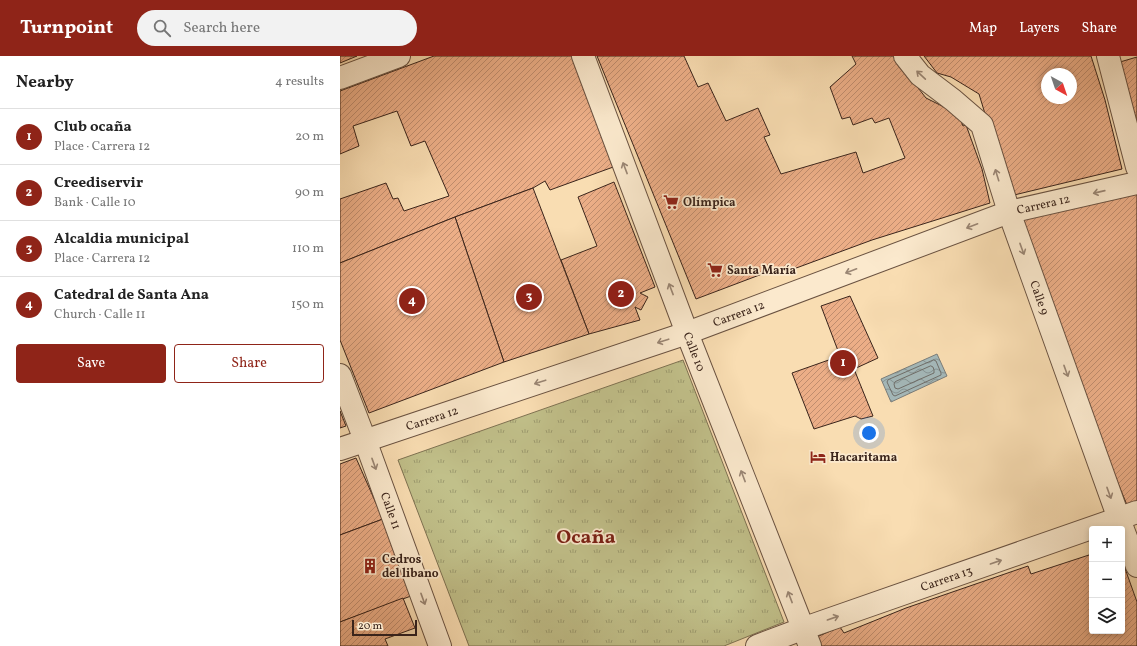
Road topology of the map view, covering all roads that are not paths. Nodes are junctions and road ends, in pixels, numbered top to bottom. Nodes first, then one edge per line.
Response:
1 (399, 56) edge
2 (582, 56) edge
3 (905, 56) edge
4 (1108, 56) edge
5 (340, 78) edge
6 (1137, 167) edge
7 (1137, 183) edge
8 (1009, 212) junction
9 (687, 333) junction
10 (340, 375) edge
11 (366, 440) junction
12 (340, 449) edge
13 (1128, 516) edge
14 (1137, 566) edge
15 (806, 637) edge
16 (440, 646) edge
17 (757, 646) edge

1 - 5 street
9 -> 2 street, Calle 10
8 -> 3 street, Calle 9
4 - 6 street
7 -> 8 street, Carrera 12
8 -> 9 street, Carrera 12
8 -> 13 street, Calle 9
9 -> 11 street, Carrera 12
15 -> 9 street, Calle 10
10 - 11 street, Calle 11
11 - 12 street, Carrera 12
11 -> 16 street, Calle 11
13 - 14 street, Calle 9
15 -> 13 street, Carrera 13
15 - 17 street, Carrera 13

